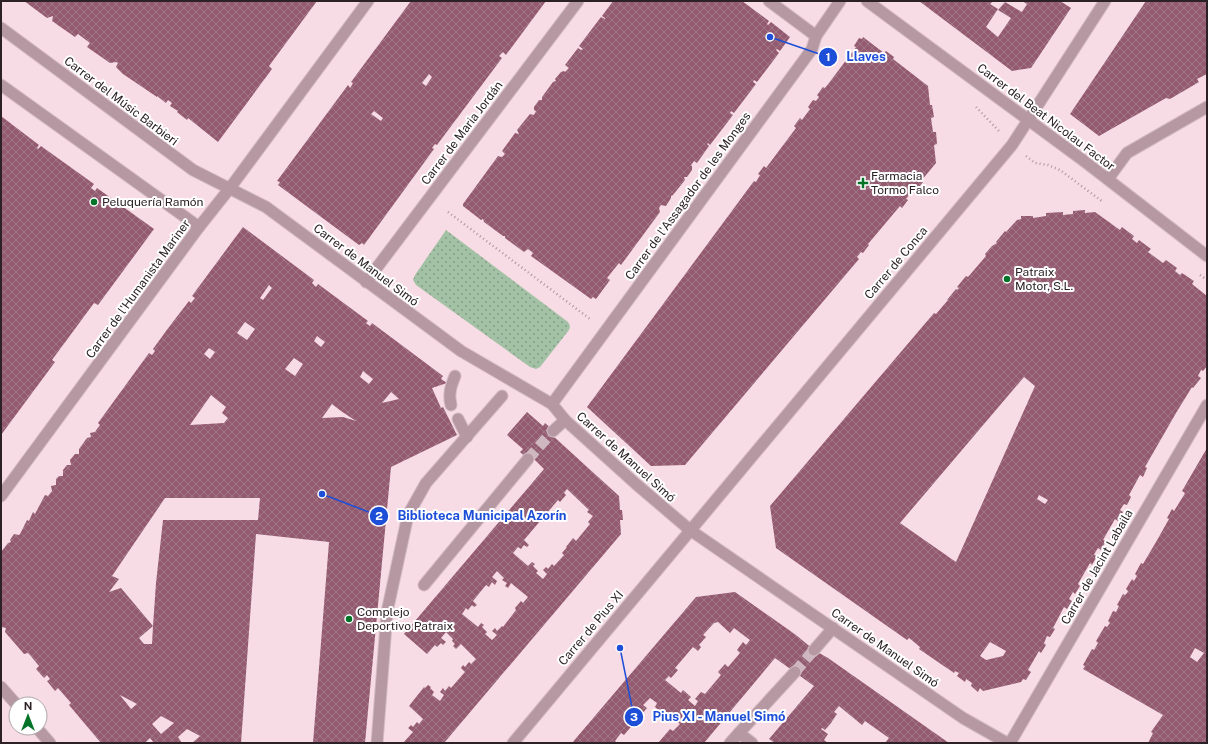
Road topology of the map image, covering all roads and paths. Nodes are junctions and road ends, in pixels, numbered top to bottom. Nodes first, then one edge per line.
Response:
1 (368, 1) edge
2 (578, 1) edge
3 (769, 1) edge
4 (840, 1) edge
5 (867, 1) edge
6 (1105, 1) edge
7 (1, 28) edge
8 (816, 36) junction
9 (1, 85) edge
10 (974, 105) dead end
11 (1207, 107) edge
12 (1028, 120) junction
13 (1000, 132) dead end
14 (1108, 179) junction
15 (230, 188) junction
16 (448, 212) dead end
17 (199, 227) junction
18 (1207, 256) edge
19 (366, 282) junction
20 (590, 319) dead end
21 (455, 376) dead end
22 (502, 396) dead end
23 (552, 404) junction
24 (451, 405) dead end
25 (1207, 405) edge
26 (458, 418) dead end
27 (565, 420) junction
28 (553, 431) tunnel mouth
29 (467, 437) junction
30 (528, 459) tunnel mouth
31 (1, 496) edge
32 (690, 530) junction
33 (424, 585) dead end
34 (833, 628) junction
35 (814, 650) tunnel mouth
36 (795, 672) tunnel mouth
37 (1, 687) edge
38 (9, 696) edge
39 (739, 733) junction
40 (377, 743) edge
41 (513, 743) edge
42 (730, 743) edge
43 (752, 743) edge
44 (1009, 743) edge

1 - 15 street, Carrer de l'Humanista Mariner
2 - 19 street, Carrer de Maria Jordán
3 - 8 street
4 - 8 street, Carrer de l'Assagador de les Monges
5 - 12 street, Carrer del Beat Nicolau Factor
6 - 12 street, Carrer de Conca
7 - 15 street, Carrer del Músic Barbieri
8 - 23 street, Carrer de l'Assagador de les Monges
9 - 17 street
10 - 13 path
11 - 14 street
12 - 14 street, Carrer del Beat Nicolau Factor
12 - 32 street, Carrer de Conca
14 - 18 street, Carrer del Beat Nicolau Factor
15 - 17 street, Carrer de l'Humanista Mariner
15 - 19 street, Carrer de Manuel Simó
16 - 20 path
17 - 31 street, Carrer de l'Humanista Mariner
19 - 23 street, Carrer de Manuel Simó
21 - 24 street
22 - 29 street
23 - 27 street, Carrer de Manuel Simó
25 - 44 street, Carrer de Jacint Labaila
26 - 29 street
27 - 28 street
27 - 32 street, Carrer de Manuel Simó
29 - 40 street
30 - 33 street
32 - 34 street, Carrer de Manuel Simó
32 - 41 street, Carrer de Pius XI
34 - 35 street
34 - 44 street, Carrer de Manuel Simó
36 - 39 street
37 - 38 street
39 - 42 street
39 - 43 street

